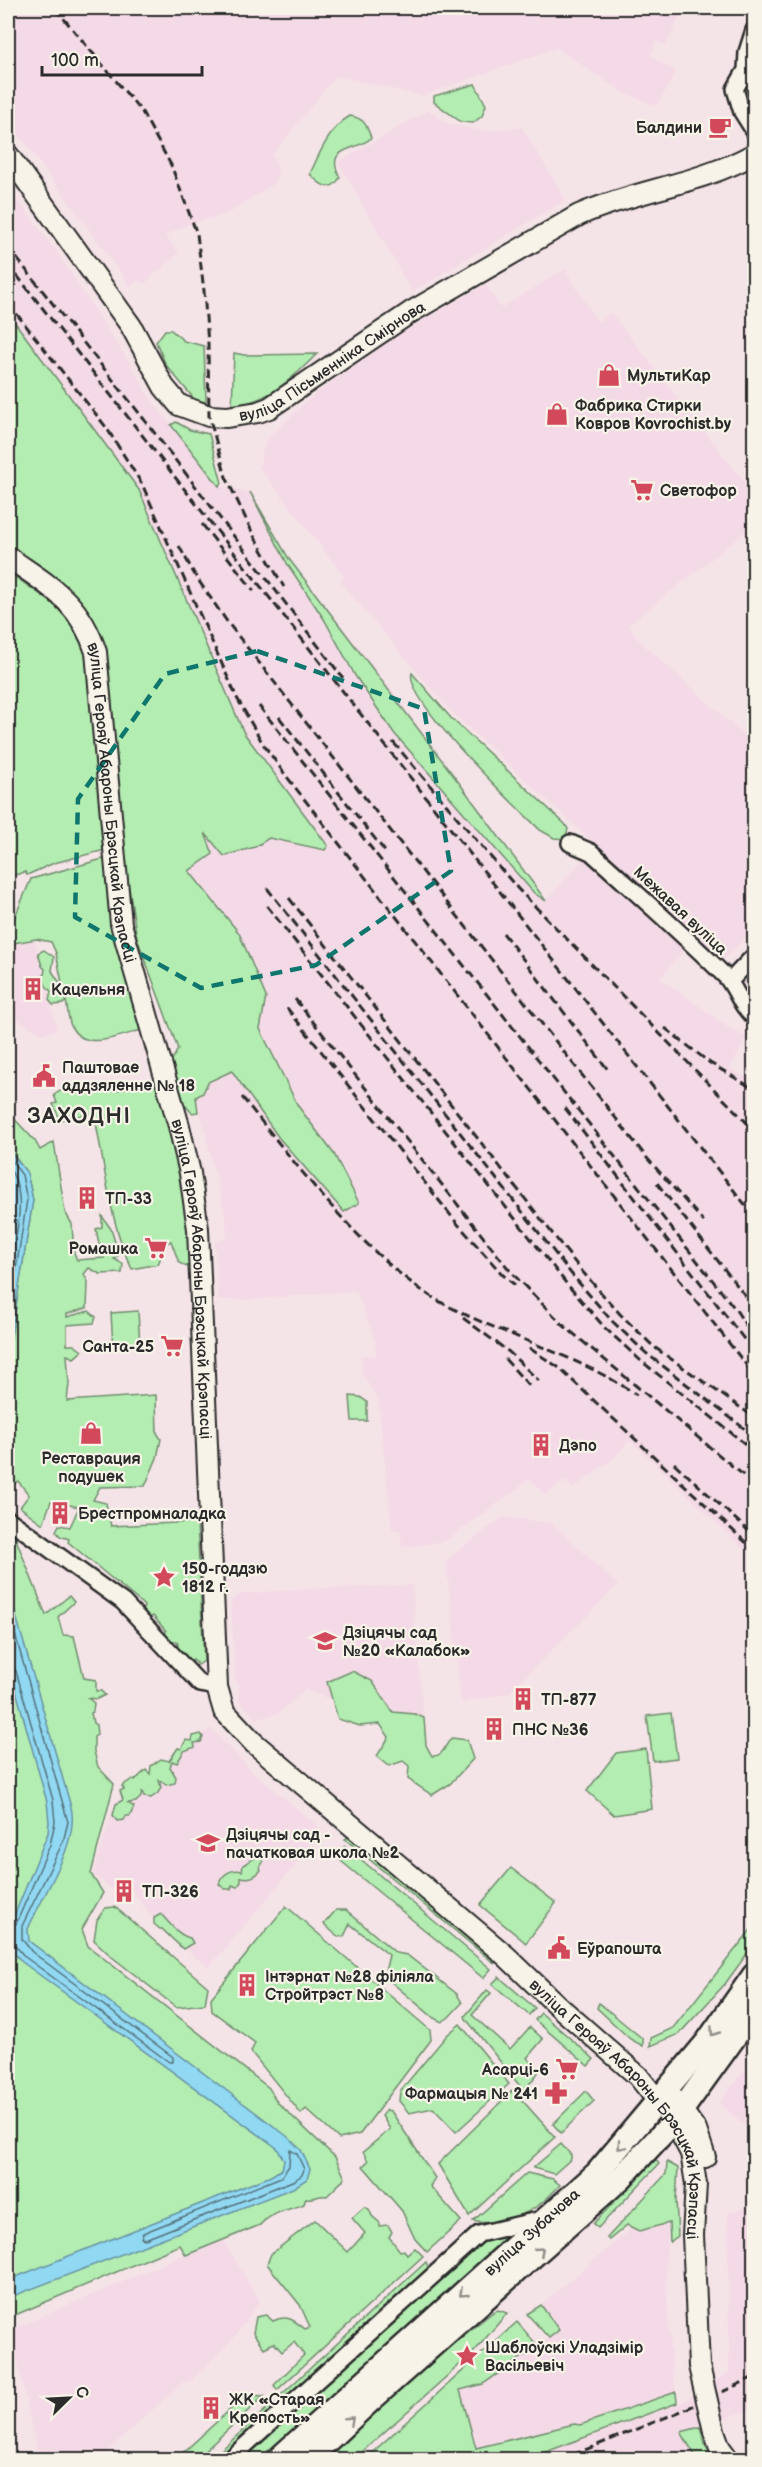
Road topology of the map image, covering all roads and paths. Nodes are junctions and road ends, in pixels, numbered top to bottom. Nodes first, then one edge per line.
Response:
1 (754, 30) edge
2 (750, 75) edge
3 (754, 131) edge
4 (754, 154) edge
5 (8, 155) edge
6 (8, 557) edge
7 (570, 843) dead end
8 (754, 956) edge
9 (730, 981) junction
10 (754, 1017) edge
11 (8, 1519) edge
12 (217, 1687) junction
13 (751, 1980) edge
14 (754, 2010) edge
15 (663, 2095) junction
16 (678, 2115) junction
17 (545, 2218) junction
18 (229, 2460) edge
19 (277, 2460) edge
20 (307, 2460) edge
21 (729, 2460) edge

1 - 2 street
2 - 3 street
4 - 5 main road, вуліца Пісьменніка Смірнова
6 - 12 main road, вуліца Герояў Абароны Брэсцкай Крэпасці
7 - 9 street, Межавая вуліца
8 - 9 street
9 - 10 street, Межавая вуліца
11 - 12 street
12 - 15 main road, вуліца Герояў Абароны Брэсцкай Крэпасці
13 -> 15 highway, вуліца Зубачова
14 - 16 highway, вуліца Зубачова
15 - 16 main road, вуліца Герояў Абароны Брэсцкай Крэпасці
15 -> 17 highway, вуліца Зубачова
20 -> 16 highway, вуліца Зубачова
16 - 21 main road, вуліца Герояў Абароны Брэсцкай Крэпасці, bridge
17 - 18 street
17 -> 19 highway, вуліца Зубачова

